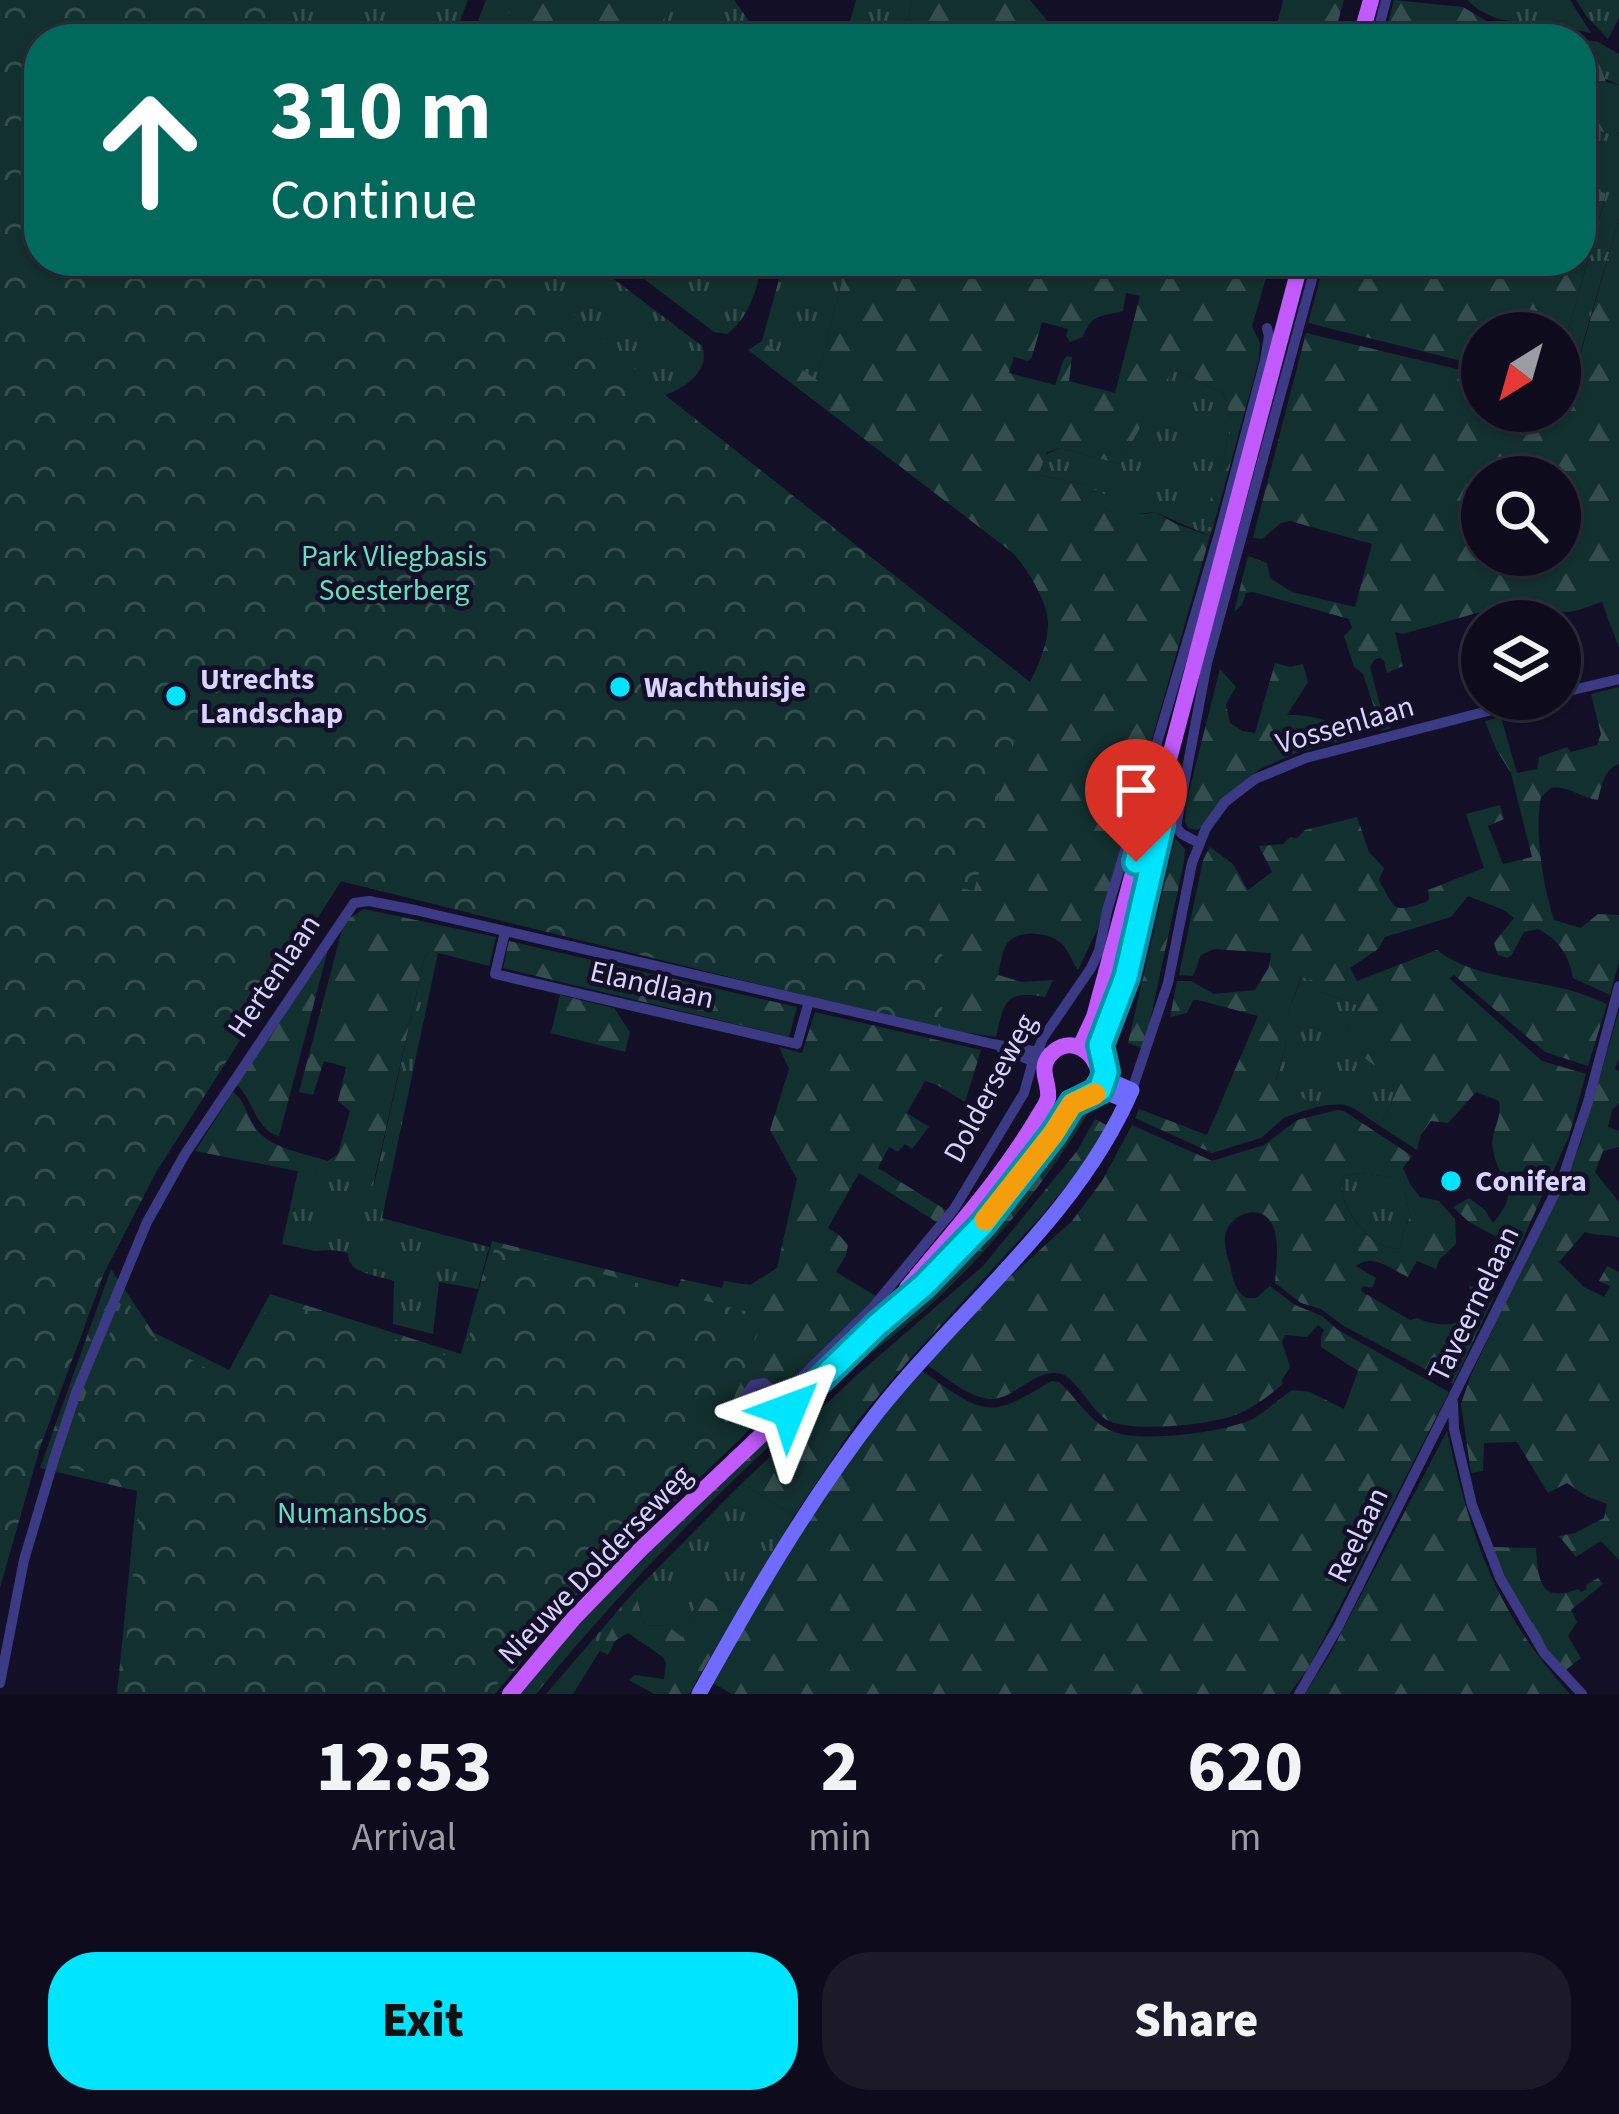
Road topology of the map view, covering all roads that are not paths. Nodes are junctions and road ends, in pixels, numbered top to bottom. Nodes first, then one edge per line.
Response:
1 (1297, 276) edge
2 (1313, 276) edge
3 (1267, 328) dead end
4 (1619, 679) edge
5 (1581, 688) edge
6 (1461, 718) edge
7 (1163, 782) junction
8 (1198, 843) junction
9 (505, 932) junction
10 (1619, 986) edge
11 (809, 1001) junction
12 (1077, 1046) junction
13 (1044, 1065) junction
14 (1102, 1075) junction
15 (1130, 1096) junction
16 (1072, 1099) junction
17 (877, 1325) junction
18 (1454, 1394) junction
19 (776, 1401) dead end
20 (0, 1683) edge
21 (510, 1694) edge
22 (699, 1694) edge
23 (1299, 1694) edge
24 (1582, 1694) edge

1 - 7 main road, Dolderseweg
2 - 8 street
3 - 13 street, Dolderseweg
4 - 5 street
6 - 8 street, Vossenlaan
7 - 12 main road, Dolderseweg
7 - 14 main road, Dolderseweg
8 - 15 street
9 - 11 street, Hertenlaan
9 - 11 street, Elandlaan
9 - 20 street, Hertenlaan
10 - 18 street, Taveernelaan
11 - 13 street, Hertenlaan
12 - 13 main road
12 - 14 main road
13 - 16 main road
13 - 17 main road, Nieuwe Dolderseweg
13 - 19 street, Dolderseweg
14 - 15 main road
14 - 16 main road
15 - 22 main road
16 - 17 main road, Nieuwe Dolderseweg
17 - 21 main road, Nieuwe Dolderseweg
18 - 23 street, Reelaan
18 - 24 street, Taveernelaan

